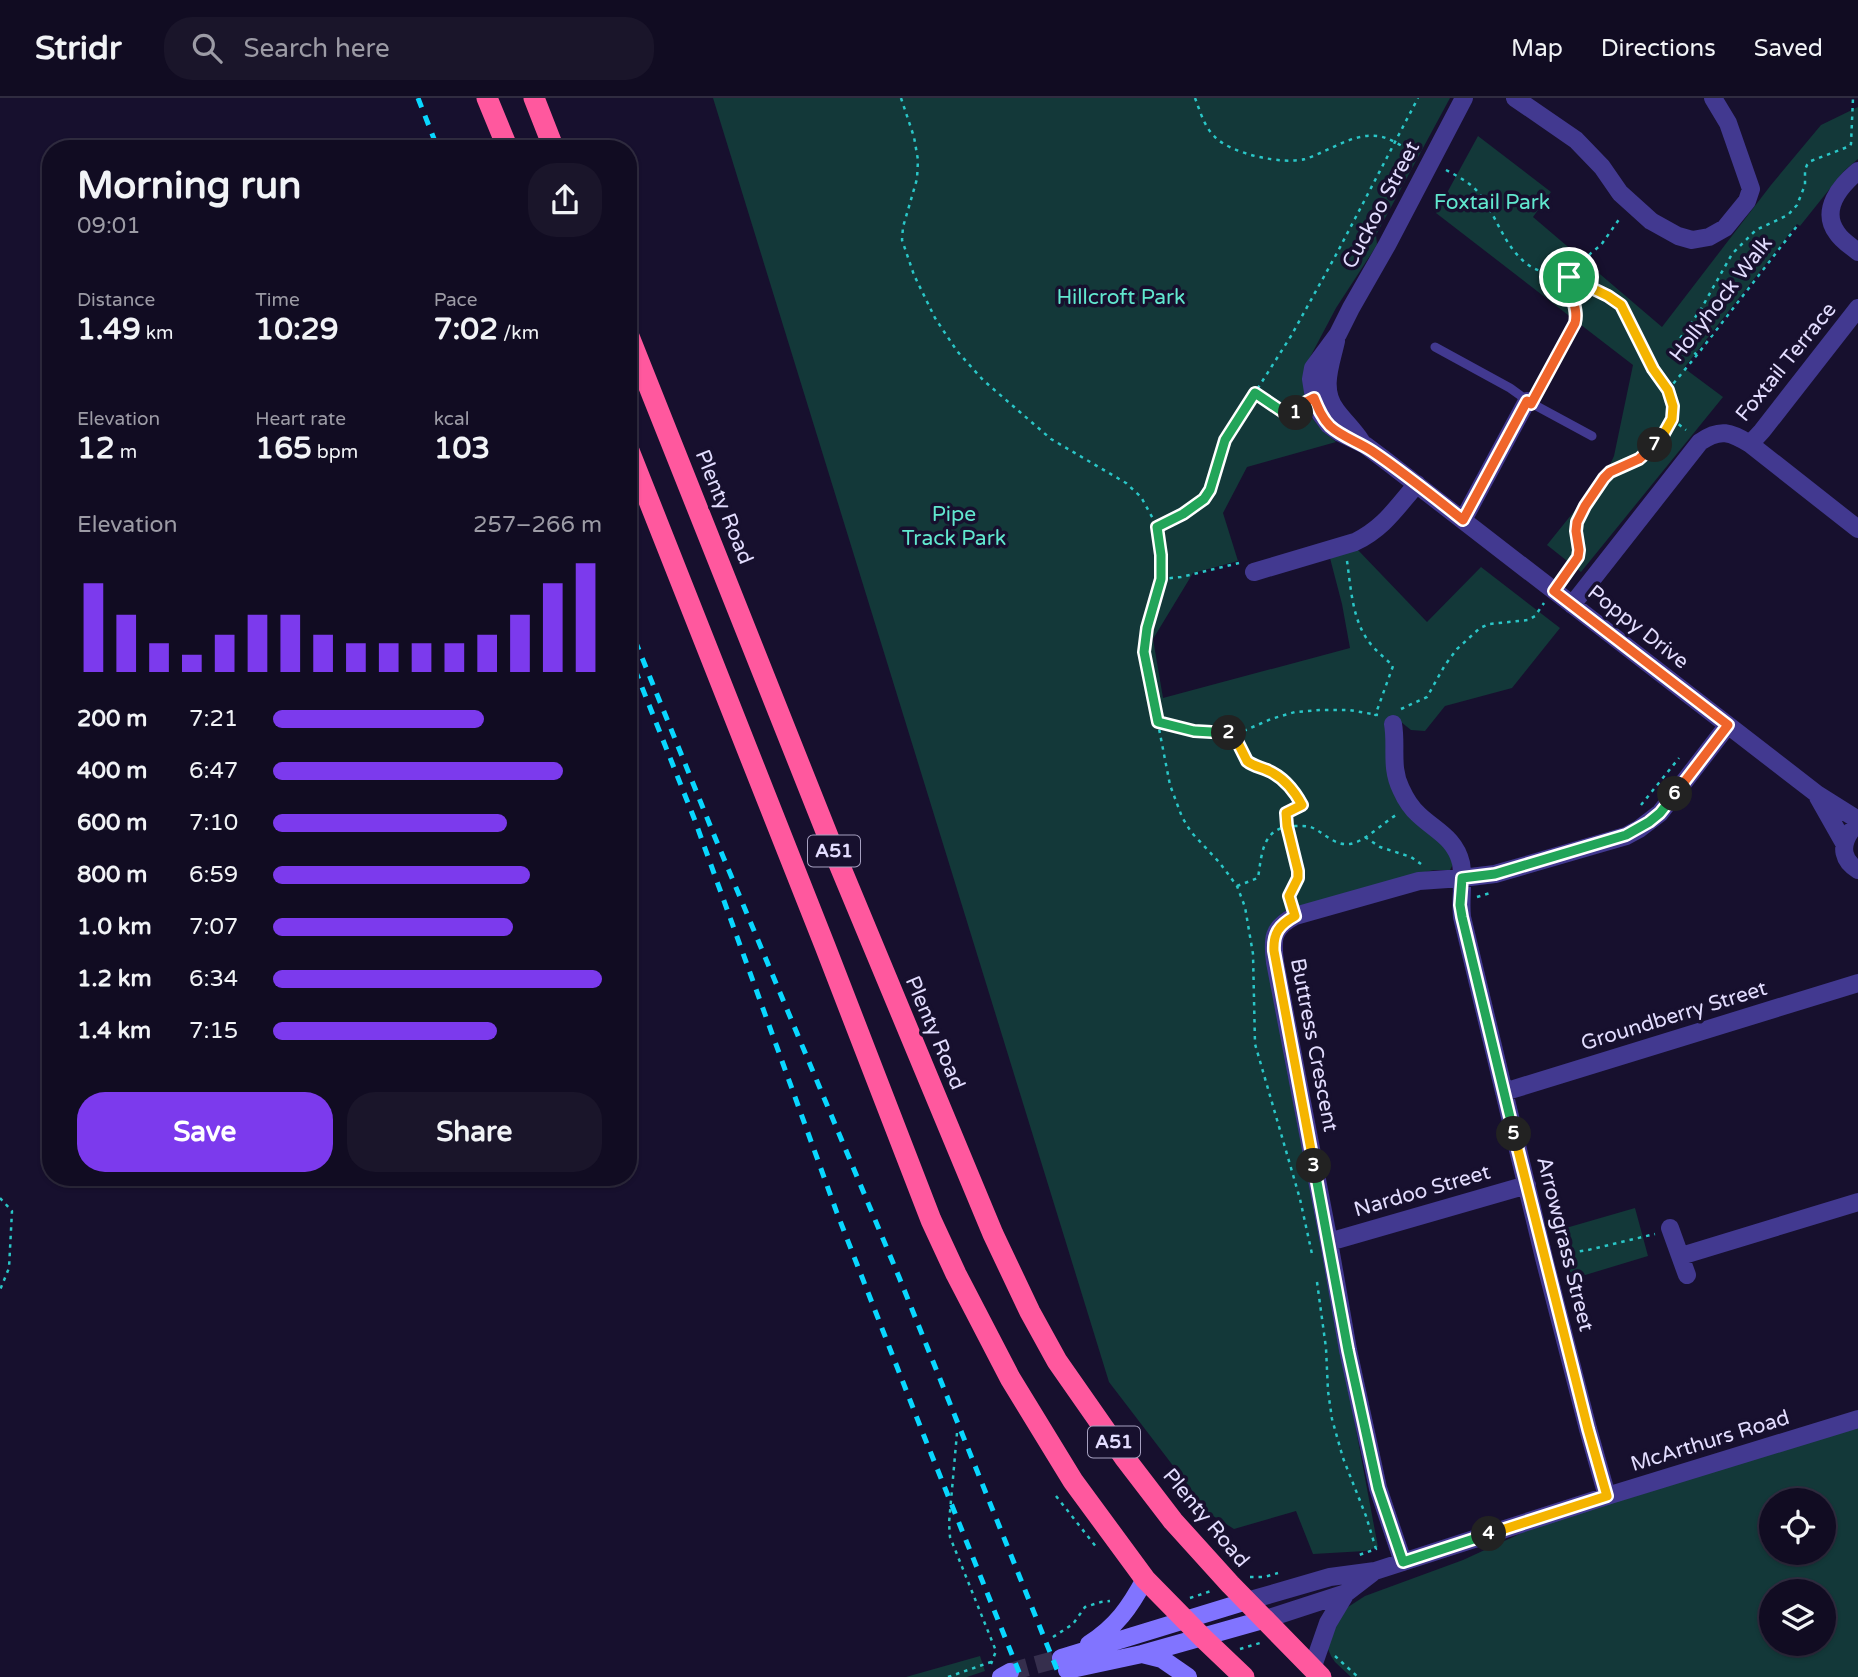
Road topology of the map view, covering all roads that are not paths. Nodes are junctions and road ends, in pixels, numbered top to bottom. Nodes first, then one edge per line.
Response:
1 (487, 98) edge
2 (534, 98) edge
3 (1464, 98) edge
4 (1515, 98) edge
5 (1713, 98) edge
6 (504, 140) edge
7 (550, 140) edge
8 (1858, 172) edge
9 (1858, 252) edge
10 (1858, 308) edge
11 (1435, 347) dead end
12 (637, 357) edge
13 (1321, 397) joint
14 (1529, 402) junction
15 (1592, 436) dead end
16 (1749, 444) junction
17 (637, 471) edge
18 (1417, 484) junction
19 (1463, 520) junction
20 (1858, 529) edge
21 (1251, 567) road end
22 (1572, 605) junction
23 (1391, 717) road end
24 (1728, 725) junction
25 (1817, 794) junction
26 (1858, 820) edge
27 (1858, 827) edge
28 (1844, 843) junction
29 (1858, 870) edge
30 (1462, 878) junction
31 (1858, 983) edge
32 (1504, 1092) junction
33 (1527, 1185) junction
34 (1858, 1202) edge
35 (1670, 1229) road end
36 (1329, 1241) junction
37 (1681, 1256) junction
38 (1687, 1275) dead end
39 (1858, 1419) edge
40 (1607, 1496) junction
41 (1403, 1562) junction
42 (1375, 1571) junction
43 (1145, 1579) junction
44 (1346, 1593) junction
45 (1247, 1601) junction
46 (1266, 1619) junction
47 (1185, 1620) junction
48 (1203, 1638) junction
49 (1142, 1654) junction
50 (1067, 1661) junction
51 (1317, 1673) edge
52 (1188, 1677) edge
53 (1244, 1677) edge

1 - 6 highway
2 - 7 highway
3 - 13 street, Cuckoo Street
4 - 5 street
8 - 9 street
10 - 16 street, Foxtail Terrace
11 - 14 lane
12 - 45 highway, Plenty Road / A51
13 - 18 street, Poppy Drive
14 - 15 lane
14 - 19 street
16 - 20 street
16 - 22 street
17 - 43 highway, A51
18 - 19 street, Poppy Drive
18 - 21 street
19 - 22 street, Poppy Drive
22 - 24 street, Poppy Drive
23 - 30 street, Arrowgrass Street
24 - 25 street, Poppy Drive
24 - 30 street
25 - 26 street, Poppy Drive
25 - 28 street, Poppy Drive
27 - 28 street
28 - 29 street, Poppy Drive
30 - 32 street, Arrowgrass Street
30 - 36 street, Buttress Crescent
31 - 32 street, Groundberry Street
32 - 33 street, Arrowgrass Street
33 - 36 street, Nardoo Street
33 - 40 street, Arrowgrass Street
34 - 37 street
35 - 37 street
36 - 41 street, Buttress Crescent
37 - 38 street
39 - 40 street, McArthurs Road
40 - 41 street, McArthurs Road
41 - 42 street, McArthurs Road
42 - 44 street, McArthurs Road
42 - 45 street, McArthurs Road
43 - 47 highway, A51
43 - 50 street
44 - 46 street, McArthurs Road
44 - 51 street, McArthurs Road
45 - 46 highway, Plenty Road / A51
45 - 47 street
46 - 48 street
46 - 51 highway, Plenty Road / A51
47 - 48 highway, A51
47 - 50 street
48 - 49 street
48 - 53 highway, A51
49 - 50 street
49 - 52 street

